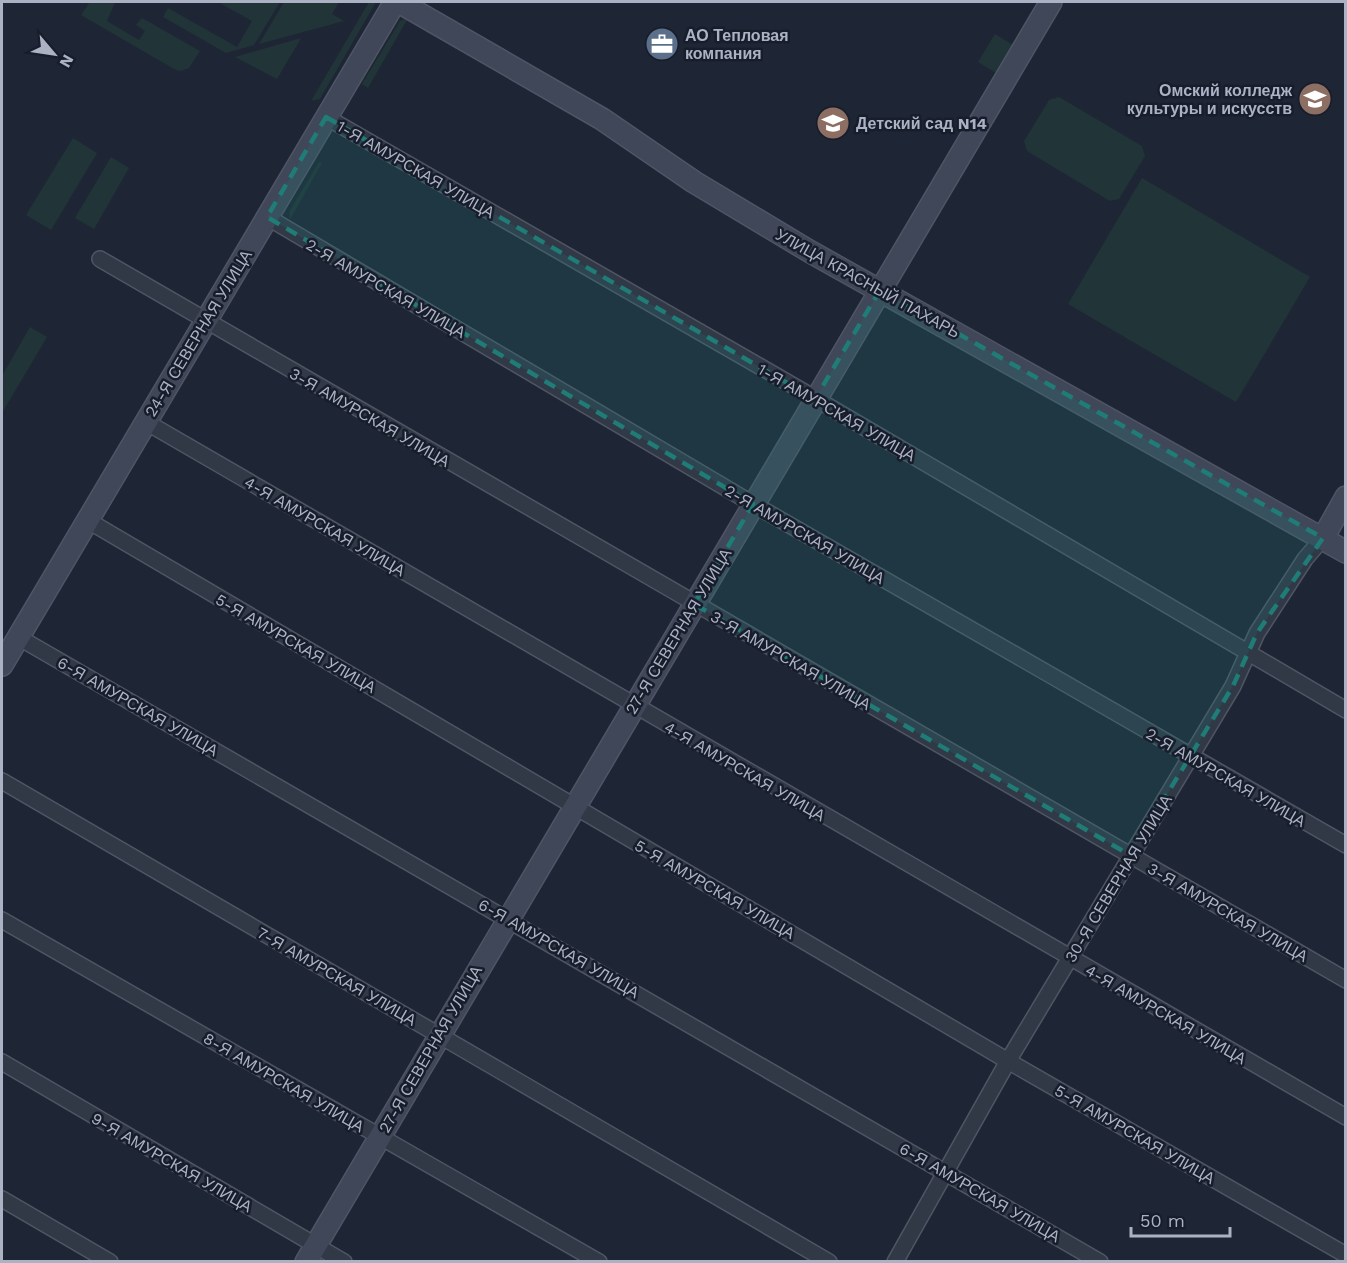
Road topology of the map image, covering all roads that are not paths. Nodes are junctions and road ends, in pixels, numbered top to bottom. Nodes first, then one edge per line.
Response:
1 (397, 2) edge
2 (1051, 2) edge
3 (326, 117) junction
4 (267, 218) junction
5 (100, 259) dead end
6 (880, 290) junction
7 (206, 321) junction
8 (815, 399) junction
9 (146, 422) junction
10 (1346, 497) edge
11 (753, 504) junction
12 (87, 520) junction
13 (1323, 538) junction
14 (1346, 552) edge
15 (694, 604) junction
16 (18, 637) junction
17 (1247, 652) junction
18 (2, 665) edge
19 (633, 707) junction
20 (1346, 710) edge
21 (1190, 757) junction
22 (2, 781) edge
23 (574, 807) junction
24 (1346, 845) edge
25 (1130, 855) junction
26 (507, 918) junction
27 (2, 920) edge
28 (1071, 960) junction
29 (1346, 980) edge
30 (438, 1035) junction
31 (1008, 1061) junction
32 (2, 1062) edge
33 (1346, 1117) edge
34 (379, 1136) junction
35 (945, 1171) junction
36 (2, 1199) edge
37 (310, 1253) edge
38 (1346, 1255) edge
39 (110, 1262) edge
40 (344, 1262) edge
41 (598, 1262) edge
42 (829, 1262) edge
43 (895, 1262) edge
44 (1100, 1262) edge

1 - 3 street, 24-Я СЕВЕРНАЯ УЛИЦА
1 - 6 street, УЛИЦА КРАСНЫЙ ПАХАРЬ
2 - 6 street, 27-Я СЕВЕРНАЯ УЛИЦА
3 - 4 street, 24-Я СЕВЕРНАЯ УЛИЦА
3 - 8 street, 1-Я АМУРСКАЯ УЛИЦА
4 - 7 street, 24-Я СЕВЕРНАЯ УЛИЦА
4 - 11 street, 2-Я АМУРСКАЯ УЛИЦА
5 - 7 street, 3-Я АМУРСКАЯ УЛИЦА
6 - 8 street, 27-Я СЕВЕРНАЯ УЛИЦА
6 - 13 street, УЛИЦА КРАСНЫЙ ПАХАРЬ
7 - 9 street, 24-Я СЕВЕРНАЯ УЛИЦА
7 - 15 street, 3-Я АМУРСКАЯ УЛИЦА
8 - 11 street, 27-Я СЕВЕРНАЯ УЛИЦА
8 - 17 street, 1-Я АМУРСКАЯ УЛИЦА
9 - 12 street, 24-Я СЕВЕРНАЯ УЛИЦА
9 - 19 street, 4-Я АМУРСКАЯ УЛИЦА
10 - 13 street, 30-Я СЕВЕРНАЯ УЛИЦА
11 - 15 street, 27-Я СЕВЕРНАЯ УЛИЦА
11 - 21 street, 2-Я АМУРСКАЯ УЛИЦА
12 - 16 street, 24-Я СЕВЕРНАЯ УЛИЦА
12 - 23 street, 5-Я АМУРСКАЯ УЛИЦА
13 - 14 street, УЛИЦА КРАСНЫЙ ПАХАРЬ
13 - 17 street, 30-Я СЕВЕРНАЯ УЛИЦА
15 - 19 street, 27-Я СЕВЕРНАЯ УЛИЦА
15 - 25 street, 3-Я АМУРСКАЯ УЛИЦА
16 - 18 street, 24-Я СЕВЕРНАЯ УЛИЦА
16 - 26 street, 6-Я АМУРСКАЯ УЛИЦА
17 - 20 street, 1-Я АМУРСКАЯ УЛИЦА
17 - 21 street, 30-Я СЕВЕРНАЯ УЛИЦА
19 - 23 street, 27-Я СЕВЕРНАЯ УЛИЦА
19 - 28 street, 4-Я АМУРСКАЯ УЛИЦА
21 - 24 street, 2-Я АМУРСКАЯ УЛИЦА
21 - 25 street, 30-Я СЕВЕРНАЯ УЛИЦА
22 - 30 street, 7-Я АМУРСКАЯ УЛИЦА
23 - 26 street, 27-Я СЕВЕРНАЯ УЛИЦА
23 - 31 street, 5-Я АМУРСКАЯ УЛИЦА
25 - 28 street, 30-Я СЕВЕРНАЯ УЛИЦА
25 - 29 street, 3-Я АМУРСКАЯ УЛИЦА
26 - 30 street, 27-Я СЕВЕРНАЯ УЛИЦА
26 - 35 street, 6-Я АМУРСКАЯ УЛИЦА
27 - 34 street, 8-Я АМУРСКАЯ УЛИЦА
28 - 31 street, 30-Я СЕВЕРНАЯ УЛИЦА
28 - 33 street, 4-Я АМУРСКАЯ УЛИЦА
30 - 34 street, 27-Я СЕВЕРНАЯ УЛИЦА
30 - 42 street, 7-Я АМУРСКАЯ УЛИЦА
31 - 35 street, 30-Я СЕВЕРНАЯ УЛИЦА
31 - 38 street, 5-Я АМУРСКАЯ УЛИЦА
32 - 37 street, 9-Я АМУРСКАЯ УЛИЦА
34 - 37 street, 27-Я СЕВЕРНАЯ УЛИЦА
34 - 41 street, 8-Я АМУРСКАЯ УЛИЦА
35 - 43 street, 30-Я СЕВЕРНАЯ УЛИЦА
35 - 44 street, 6-Я АМУРСКАЯ УЛИЦА
36 - 39 street
37 - 40 street, 9-Я АМУРСКАЯ УЛИЦА

